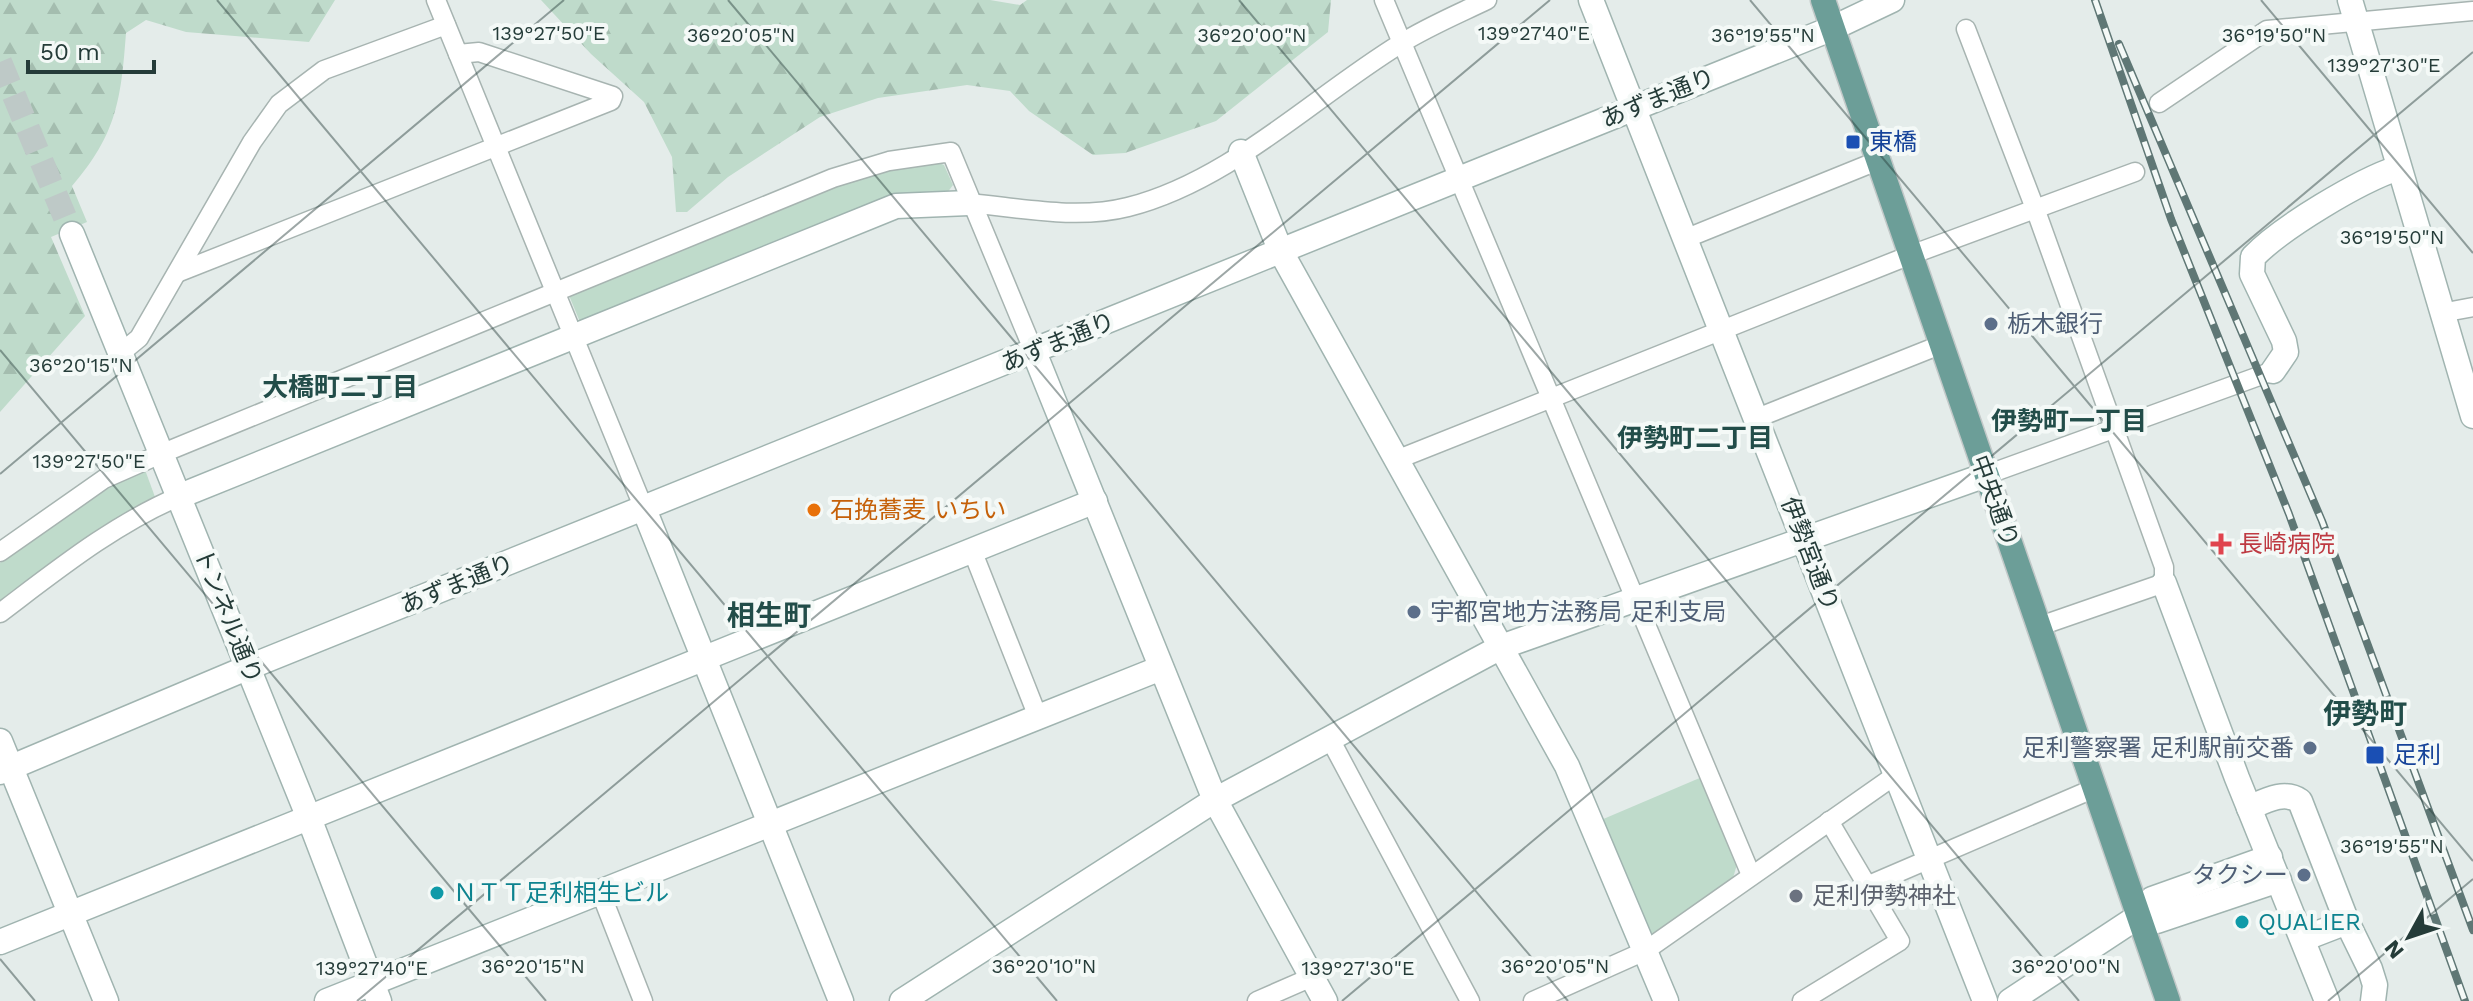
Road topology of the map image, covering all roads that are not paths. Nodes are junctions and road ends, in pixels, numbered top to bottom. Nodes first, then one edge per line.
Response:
1 (436, 0) edge
2 (1487, 0) edge
3 (1591, 0) edge
4 (1823, 0) edge
5 (1892, 0) edge
6 (1387, 1) edge
7 (2353, 11) edge
8 (2473, 11) edge
9 (446, 25) junction
10 (1833, 28) junction
11 (1966, 29) dead end
12 (1402, 43) junction
13 (458, 54) junction
14 (2159, 103) dead end
15 (1634, 108) junction
16 (495, 147) junction
17 (1241, 152) junction
18 (1877, 161) junction
19 (2398, 168) junction
20 (2135, 172) dead end
21 (1460, 179) junction
22 (969, 203) junction
23 (2036, 211) junction
24 (72, 234) tunnel mouth
25 (1687, 238) junction
26 (1281, 252) junction
27 (1908, 256) junction
28 (177, 273) junction
29 (556, 290) junction
30 (2473, 307) edge
31 (2441, 313) junction
32 (1722, 329) junction
33 (573, 337) junction
34 (1940, 345) junction
35 (122, 352) junction
36 (1034, 352) junction
37 (2273, 371) joint
38 (1552, 396) junction
39 (2473, 416) edge
40 (1757, 418) junction
41 (2115, 429) junction
42 (163, 453) junction
43 (1396, 460) junction
44 (1986, 475) junction
45 (180, 496) junction
46 (1095, 501) junction
47 (644, 509) junction
48 (1804, 540) junction
49 (972, 550) junction
50 (0, 552) edge
51 (2164, 583) junction
52 (1637, 598) junction
53 (0, 613) edge
54 (2040, 626) junction
55 (1501, 647) junction
56 (703, 657) junction
57 (249, 667) junction
58 (1161, 668) junction
59 (1038, 717) junction
60 (1330, 739) junction
61 (0, 741) edge
62 (5, 770) edge
63 (1897, 774) junction
64 (2095, 788) junction
65 (1215, 800) junction
66 (2249, 808) junction
67 (309, 818) junction
68 (1829, 821) junction
69 (771, 825) junction
70 (1929, 856) junction
71 (2270, 857) junction
72 (1751, 875) junction
73 (2279, 880) junction
74 (1869, 885) junction
75 (600, 891) junction
76 (72, 913) junction
77 (2139, 916) junction
78 (2347, 922) junction
79 (2303, 939) junction
80 (0, 942) edge
81 (1645, 951) junction
82 (1312, 977) junction
83 (376, 992) edge
84 (106, 1001) edge
85 (327, 1001) edge
86 (643, 1001) edge
87 (841, 1001) edge
88 (902, 1001) edge
89 (1257, 1001) edge
90 (1325, 1001) edge
91 (1470, 1001) edge
92 (1533, 1001) edge
93 (1666, 1001) edge
94 (1802, 1001) edge
95 (1985, 1001) edge
96 (2010, 1001) edge
97 (2168, 1001) edge
98 (2327, 1001) edge
99 (2373, 1001) edge

1 - 9 street
2 - 12 street
3 - 15 street, 伊勢宮通り
4 - 10 main road, 中央通り
5 - 10 street, あずま通り
6 - 12 street
7 - 8 street
7 - 14 street
7 - 19 street
9 - 13 street
9 - 28 street
10 - 15 street, あずま通り
10 - 18 main road, 中央通り
11 - 23 street
12 - 17 street
12 - 21 street
13 - 16 street
13 - 16 street
15 - 21 street, あずま通り
15 - 25 street, 伊勢宮通り
16 - 28 street
16 - 29 street
17 - 22 street
17 - 26 street
18 - 25 street
18 - 27 main road, 中央通り
19 - 31 street
19 - 37 street
20 - 23 street
21 - 26 street, あずま通り
21 - 38 street
22 - 29 street
22 - 33 street
22 - 36 street
23 - 27 street
23 - 41 street
24 - 35 street, トンネル通り
25 - 32 street, 伊勢宮通り
26 - 36 street, あずま通り
26 - 43 street
27 - 32 street
27 - 34 main road, 中央通り
28 - 35 street
29 - 33 street
29 - 42 street
30 - 31 street
31 - 39 street
32 - 38 street
32 - 40 street, 伊勢宮通り
33 - 45 street
33 - 47 street
34 - 40 street
34 - 44 main road, 中央通り
35 - 42 street, トンネル通り
36 - 46 street
36 - 47 street, あずま通り
37 - 41 street
38 - 43 street
38 - 52 street
40 - 48 street, 伊勢宮通り
41 - 44 street
41 - 51 street
42 - 45 street, トンネル通り
42 - 50 street
43 - 55 street
44 - 48 street
44 - 54 main road, 中央通り
45 - 53 street
45 - 57 street, トンネル通り
46 - 49 street
46 - 58 street
47 - 56 street
47 - 57 street, あずま通り
48 - 52 street
48 - 63 street, 伊勢宮通り
49 - 56 street
49 - 59 street
51 - 54 street
51 - 66 street
52 - 55 street
52 - 72 street
54 - 64 main road, 中央通り
55 - 60 street
55 - 81 street
56 - 67 street
56 - 69 street
57 - 62 street, あずま通り
57 - 67 street, トンネル通り
58 - 59 street
58 - 65 street
59 - 69 street
60 - 65 street
60 - 91 street
61 - 62 street
62 - 76 street
63 - 68 street
63 - 70 street, 伊勢宮通り
64 - 70 street
64 - 77 main road, 中央通り
65 - 82 street
65 - 88 street
66 - 71 street
66 - 78 street
67 - 76 street
67 - 83 street, トンネル通り
68 - 72 street
68 - 74 street
69 - 75 street
69 - 87 street
70 - 74 street
70 - 95 street, 伊勢宮通り
71 - 73 street
71 - 77 street
72 - 81 street
73 - 77 street
73 - 79 street
74 - 94 street
75 - 83 street
75 - 86 street
76 - 80 street
76 - 84 street
77 - 96 street
77 - 97 main road, 中央通り
78 - 79 street
78 - 99 street
79 - 98 street
81 - 92 street
81 - 93 street
82 - 89 street
82 - 90 street
83 - 85 street

